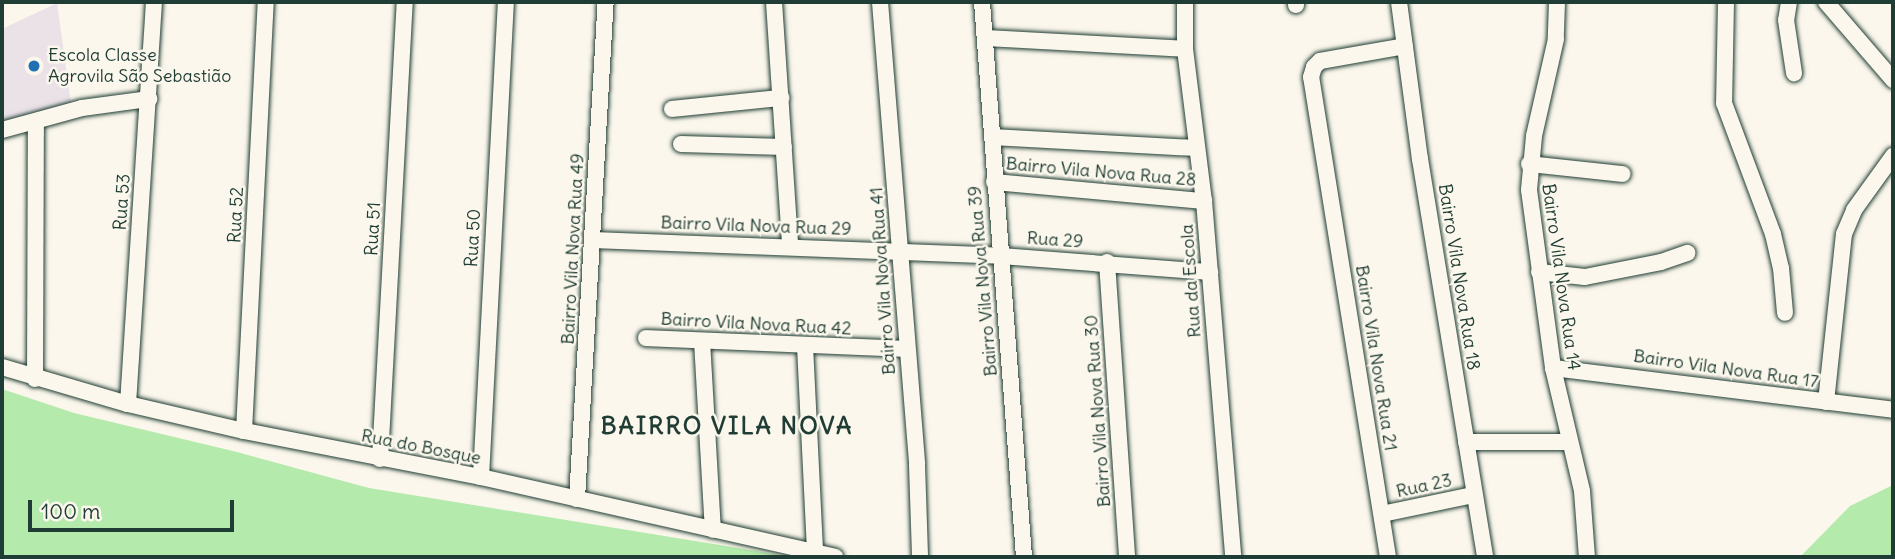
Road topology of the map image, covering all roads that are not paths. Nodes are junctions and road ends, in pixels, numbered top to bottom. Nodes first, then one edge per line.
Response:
1 (154, 2) edge
2 (266, 2) edge
3 (405, 2) edge
4 (506, 2) edge
5 (606, 2) edge
6 (774, 2) edge
7 (880, 2) edge
8 (982, 2) edge
9 (1185, 2) edge
10 (1399, 2) edge
11 (1557, 2) edge
12 (1726, 2) edge
13 (1789, 2) edge
14 (1826, 2) edge
15 (985, 38) junction
16 (1405, 46) junction
17 (1185, 48) junction
18 (1794, 73) dead end
19 (1893, 80) edge
20 (781, 98) junction
21 (149, 99) junction
22 (672, 109) dead end
23 (36, 122) junction
24 (2, 130) edge
25 (992, 137) junction
26 (681, 144) dead end
27 (784, 147) junction
28 (1197, 148) junction
29 (1893, 156) edge
30 (1529, 164) junction
31 (1622, 174) dead end
32 (994, 183) junction
33 (1204, 201) junction
34 (593, 240) junction
35 (790, 245) junction
36 (900, 251) junction
37 (1687, 253) dead end
38 (1001, 256) junction
39 (1107, 262) junction
40 (1210, 272) junction
41 (1539, 272) junction
42 (1785, 313) dead end
43 (646, 338) dead end
44 (702, 341) junction
45 (805, 346) junction
46 (906, 349) junction
47 (2, 367) edge
48 (1553, 368) junction
49 (35, 379) junction
50 (1826, 402) junction
51 (128, 404) junction
52 (1893, 410) edge
53 (244, 431) junction
54 (1466, 442) junction
55 (1569, 442) junction
56 (380, 459) junction
57 (481, 477) junction
58 (1473, 495) junction
59 (578, 499) junction
60 (1382, 514) junction
61 (713, 530) junction
62 (815, 553) junction
63 (835, 557) edge
64 (920, 557) edge
65 (1024, 557) edge
66 (1127, 557) edge
67 (1233, 557) edge
68 (1388, 557) edge
69 (1485, 557) edge
70 (1587, 557) edge

1 - 21 street, Rua 53
2 - 53 street, Rua 52
3 - 56 street, Rua 51
4 - 57 street, Rua 50
5 - 34 street, Bairro Vila Nova Rua 49
6 - 20 street
7 - 36 street, Bairro Vila Nova Rua 41
8 - 15 street, Bairro Vila Nova Rua 39
9 - 17 street, Rua da Escola
10 - 16 street, Bairro Vila Nova Rua 18
11 - 30 street, Bairro Vila Nova Rua 14
12 - 42 street
13 - 18 street
14 - 19 street
15 - 17 street
15 - 25 street, Bairro Vila Nova Rua 39
16 - 54 street, Bairro Vila Nova Rua 18
16 - 60 street, Bairro Vila Nova Rua 21
17 - 28 street, Rua da Escola
20 - 22 street
20 - 27 street
21 - 23 street
21 - 51 street, Rua 53
23 - 24 street
23 - 49 street
25 - 28 street
25 - 32 street, Bairro Vila Nova Rua 39
26 - 27 street
27 - 35 street
28 - 33 street, Rua da Escola
29 - 50 street
30 - 31 street
30 - 41 street, Bairro Vila Nova Rua 14
32 - 33 street, Bairro Vila Nova Rua 28
32 - 38 street, Bairro Vila Nova Rua 39
33 - 40 street, Rua da Escola
34 - 35 street, Bairro Vila Nova Rua 29
34 - 59 street, Bairro Vila Nova Rua 49
35 - 36 street, Bairro Vila Nova Rua 29
36 - 38 street, Bairro Vila Nova Rua 29
36 - 46 street, Bairro Vila Nova Rua 41
37 - 41 street
38 - 39 street, Rua 29
38 - 65 street, Bairro Vila Nova Rua 39
39 - 40 street
39 - 66 street, Bairro Vila Nova Rua 30
40 - 67 street, Rua da Escola
41 - 48 street, Bairro Vila Nova Rua 14
43 - 44 street, Bairro Vila Nova Rua 42
44 - 45 street, Bairro Vila Nova Rua 42
44 - 61 street
45 - 46 street, Bairro Vila Nova Rua 42
45 - 62 street
46 - 64 street, Bairro Vila Nova Rua 41
47 - 49 street, Rua do Bosque
48 - 50 street, Bairro Vila Nova Rua 17
48 - 55 street, Bairro Vila Nova Rua 14
49 - 51 street, Rua do Bosque
50 - 52 street, Bairro Vila Nova Rua 17
51 - 53 street, Rua do Bosque
53 - 56 street, Rua do Bosque
54 - 55 street
54 - 58 street, Bairro Vila Nova Rua 18
55 - 70 street, Bairro Vila Nova Rua 14
56 - 57 street, Rua do Bosque
57 - 59 street, Rua do Bosque
58 - 60 street, Rua 23
58 - 69 street, Bairro Vila Nova Rua 18
59 - 61 street, Rua do Bosque
60 - 68 street, Bairro Vila Nova Rua 21
61 - 62 street, Rua do Bosque
62 - 63 street, Rua do Bosque

